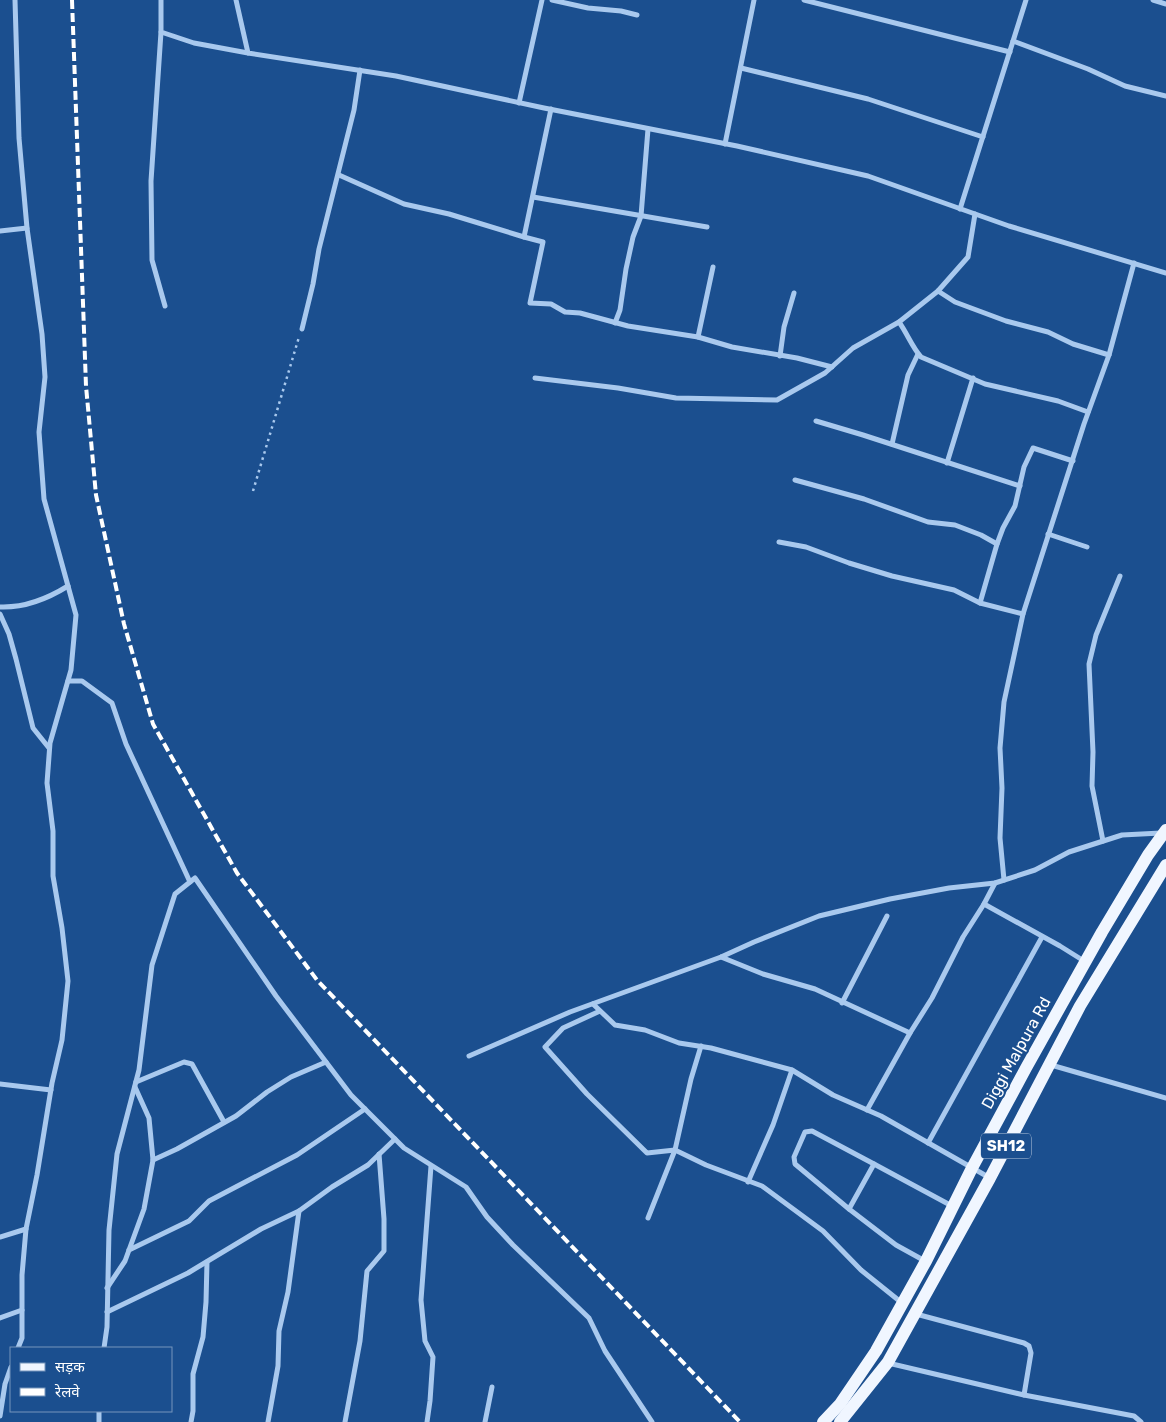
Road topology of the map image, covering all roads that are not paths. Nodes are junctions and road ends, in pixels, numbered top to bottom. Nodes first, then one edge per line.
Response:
1 (15, 0) edge
2 (161, 0) edge
3 (236, 0) edge
4 (542, 0) edge
5 (552, 0) edge
6 (754, 0) edge
7 (804, 0) edge
8 (1026, 0) edge
9 (1153, 0) edge
10 (1166, 4) edge
11 (637, 15) dead end
12 (161, 32) junction
13 (1013, 40) junction
14 (1010, 52) junction
15 (248, 53) junction
16 (741, 68) junction
17 (360, 70) junction
18 (1166, 96) edge
19 (519, 102) junction
20 (551, 109) junction
21 (648, 128) junction
22 (983, 137) junction
23 (725, 144) junction
24 (339, 175) junction
25 (534, 197) junction
26 (960, 209) junction
27 (975, 214) junction
28 (641, 216) junction
29 (707, 227) dead end
30 (27, 228) junction
31 (0, 231) edge
32 (524, 237) junction
33 (1134, 263) junction
34 (713, 267) dead end
35 (1166, 273) edge
36 (938, 291) junction
37 (794, 293) dead end
38 (165, 306) dead end
39 (899, 322) junction
40 (615, 323) junction
41 (302, 329) road end
42 (698, 337) junction
43 (918, 354) junction
44 (1109, 355) junction
45 (780, 356) junction
46 (832, 366) junction
47 (535, 378) dead end
48 (973, 378) junction
49 (1088, 412) junction
50 (816, 421) dead end
51 (892, 444) junction
52 (1073, 461) junction
53 (947, 463) junction
54 (794, 480) dead end
55 (1020, 486) junction
56 (1048, 534) junction
57 (779, 542) dead end
58 (997, 544) junction
59 (1087, 547) dead end
60 (1120, 576) dead end
61 (68, 586) junction
62 (980, 603) junction
63 (0, 607) edge
64 (0, 614) edge
65 (1023, 614) junction
66 (68, 681) junction
67 (50, 748) junction
68 (1165, 832) edge
69 (1102, 841) junction
70 (1166, 866) edge
71 (1004, 880) junction
72 (190, 882) junction
73 (995, 883) junction
74 (984, 904) junction
75 (887, 916) dead end
76 (1042, 937) junction
77 (721, 957) junction
78 (1085, 962) junction
79 (842, 1003) junction
80 (592, 1004) junction
81 (600, 1011) junction
82 (910, 1033) junction
83 (701, 1046) junction
84 (468, 1056) dead end
85 (326, 1062) junction
86 (1049, 1064) junction
87 (792, 1070) junction
88 (0, 1084) edge
89 (136, 1084) junction
90 (51, 1090) junction
91 (1166, 1098) edge
92 (365, 1109) junction
93 (867, 1110) junction
94 (224, 1122) junction
95 (395, 1139) junction
96 (928, 1143) junction
97 (675, 1150) junction
98 (379, 1154) junction
99 (153, 1160) junction
100 (874, 1164) junction
101 (431, 1166) junction
102 (972, 1168) junction
103 (990, 1178) junction
104 (748, 1182) junction
105 (952, 1206) junction
106 (849, 1209) junction
107 (299, 1211) junction
108 (648, 1218) dead end
109 (26, 1229) junction
110 (0, 1237) edge
111 (129, 1250) junction
112 (927, 1258) junction
113 (207, 1262) junction
114 (107, 1288) junction
115 (902, 1303) junction
116 (22, 1310) junction
117 (107, 1312) junction
118 (915, 1314) junction
119 (0, 1318) edge
120 (18, 1347) edge
121 (104, 1347) edge
122 (888, 1362) junction
123 (10, 1370) edge
124 (861, 1373) junction
125 (874, 1381) junction
126 (492, 1387) dead end
127 (1024, 1395) junction
128 (0, 1416) edge
129 (191, 1422) edge
130 (268, 1422) edge
131 (345, 1422) edge
132 (427, 1422) edge
133 (485, 1422) edge
134 (652, 1422) edge
135 (823, 1422) edge
136 (840, 1422) edge
137 (1140, 1422) edge

1 - 30 street
2 - 12 street
3 - 15 street
4 - 19 street
5 - 11 street
6 - 16 street
7 - 14 street
8 - 13 street
9 - 10 street
12 - 15 street
12 - 38 street
13 - 14 street
13 - 18 street
14 - 22 street
15 - 17 street
16 - 22 street
16 - 23 street
17 - 19 street
17 - 24 street
19 - 20 street
20 - 21 street
20 - 25 street
21 - 23 street
21 - 28 street
22 - 26 street
23 - 26 street
24 - 32 street
24 - 41 street
25 - 28 street
25 - 32 street
26 - 27 street
27 - 33 street
27 - 36 street
28 - 29 street
28 - 40 street
30 - 31 street
30 - 61 street
32 - 40 street
33 - 35 street
33 - 44 street
34 - 42 street
36 - 39 street
36 - 44 street
37 - 45 street
39 - 43 street
39 - 46 street
40 - 42 street
42 - 45 street
43 - 48 street
43 - 51 street
44 - 49 street
45 - 46 street
46 - 47 street
48 - 49 street
48 - 53 street
49 - 52 street
50 - 51 street
51 - 53 street
52 - 55 street
52 - 56 street
53 - 55 street
54 - 58 street
55 - 58 street
56 - 59 street
56 - 65 street
57 - 62 street
58 - 62 street
60 - 69 street
61 - 63 street
61 - 66 street
62 - 65 street
64 - 67 street
65 - 71 street
66 - 67 street
66 - 72 street
67 - 90 street
68 - 69 street
68 - 78 main road, Diggi Malpura Rd
69 - 71 street
70 - 86 main road, Diggi Malpura Rd / SH12
71 - 73 street
72 - 85 street
72 - 89 street
73 - 74 street
73 - 77 street
74 - 76 street
74 - 82 street
75 - 79 street
76 - 78 street
76 - 96 street
77 - 79 street
77 - 80 street
78 - 102 main road, Diggi Malpura Rd
79 - 82 street
80 - 81 street
80 - 84 street
81 - 83 street
81 - 97 street
82 - 93 street
83 - 87 street
83 - 97 street
85 - 92 street
85 - 94 street
86 - 91 street
86 - 103 main road, Diggi Malpura Rd / SH12
87 - 93 street
87 - 104 street
88 - 90 street
89 - 94 street
89 - 99 street
89 - 114 street
90 - 109 street
92 - 95 street
92 - 111 street
93 - 96 street
94 - 99 street
95 - 98 street
95 - 101 street
96 - 102 street
97 - 104 street
97 - 108 street
98 - 107 street
98 - 131 street
99 - 111 street
100 - 105 street
100 - 106 street
100 - 106 street
101 - 132 street
101 - 134 street
102 - 103 street
102 - 105 main road, Diggi Malpura Rd
103 - 118 main road, Diggi Malpura Rd / SH12
104 - 115 street
105 - 112 main road, Diggi Malpura Rd
106 - 112 street
107 - 113 street
107 - 130 street
109 - 110 street
109 - 116 street
111 - 114 street
112 - 115 main road, Diggi Malpura Rd
113 - 117 street
113 - 129 street
114 - 117 street
115 - 124 main road, Diggi Malpura Rd
116 - 119 street
116 - 120 street
117 - 121 street
118 - 122 main road, Diggi Malpura Rd / SH12
118 - 127 street
122 - 125 main road, Diggi Malpura Rd / SH12
122 - 127 street
123 - 128 street
124 - 125 main road
124 - 135 main road, Diggi Malpura Rd
125 - 136 main road, Diggi Malpura Rd / SH12
126 - 133 street
127 - 137 street

